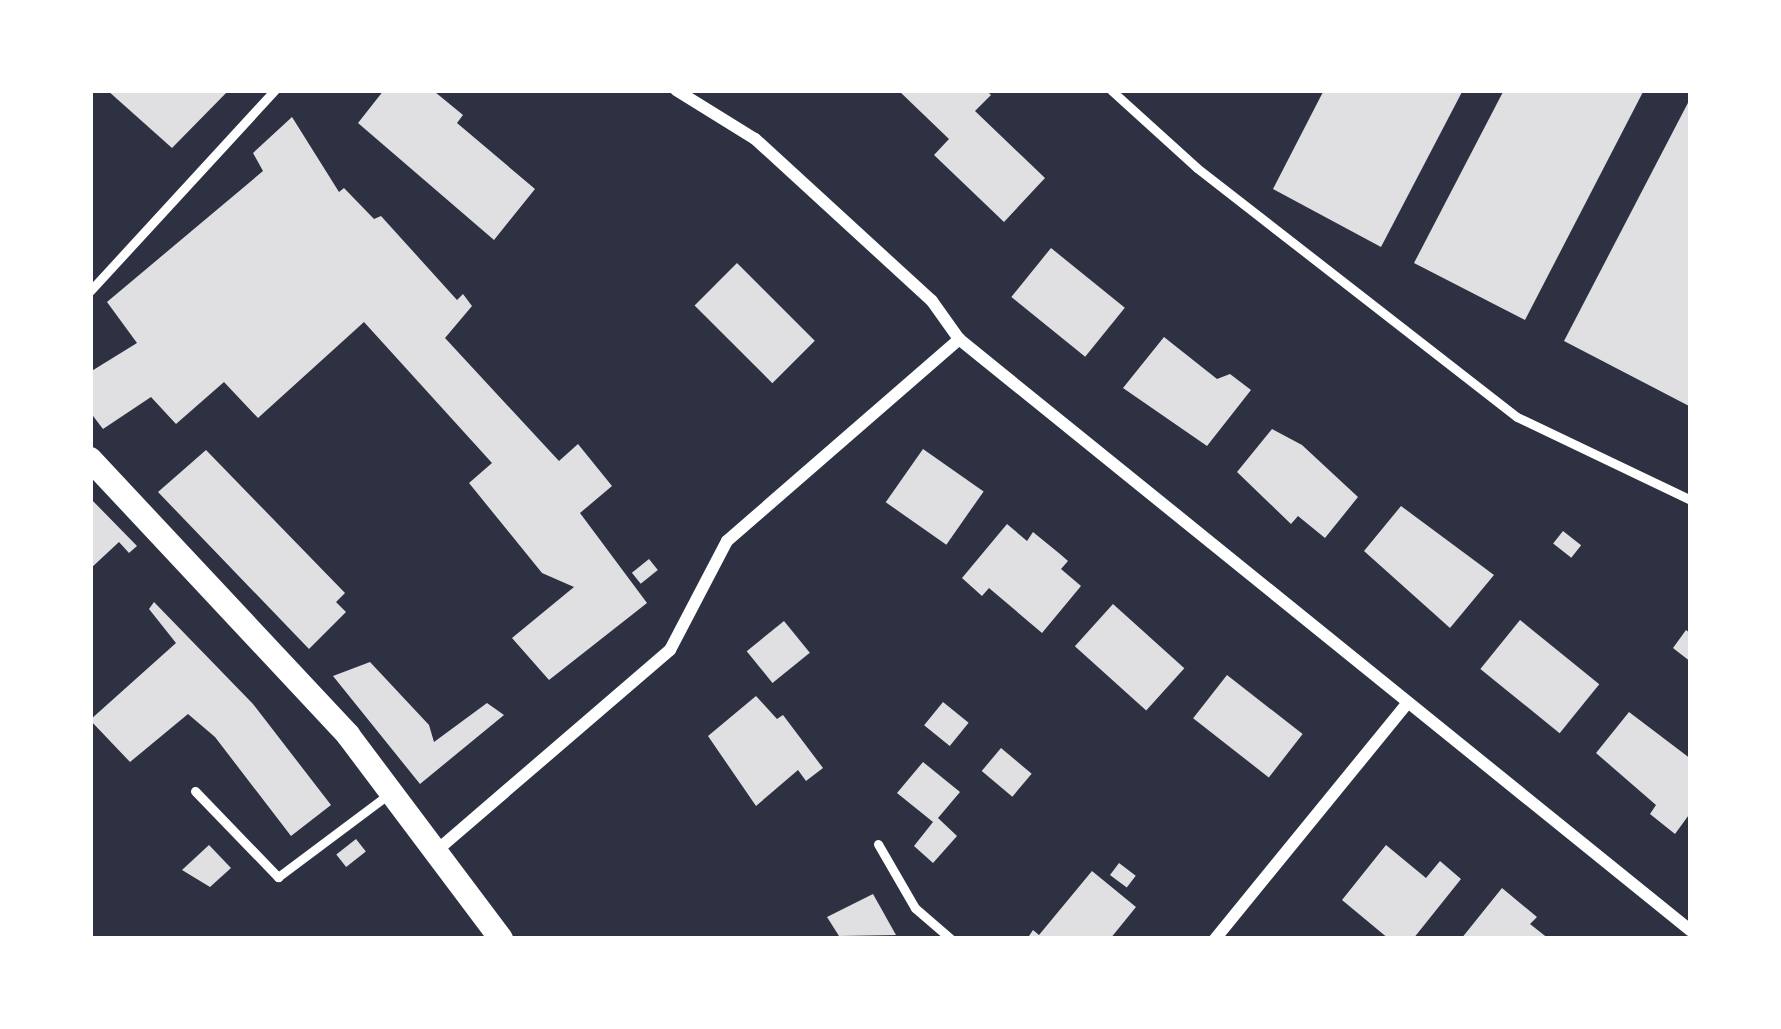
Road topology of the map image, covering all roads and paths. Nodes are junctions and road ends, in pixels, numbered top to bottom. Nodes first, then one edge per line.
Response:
1 (275, 90) edge
2 (676, 90) edge
3 (1111, 90) edge
4 (90, 291) edge
5 (959, 339) junction
6 (90, 459) edge
7 (1691, 500) edge
8 (1405, 706) junction
9 (195, 791) dead end
10 (389, 794) junction
11 (878, 844) dead end
12 (435, 852) junction
13 (1691, 931) edge
14 (501, 939) edge
15 (951, 939) edge
16 (1215, 939) edge

1 - 4 lane
2 - 5 street
3 - 7 lane
5 - 8 street
5 - 12 street
6 - 10 main road
8 - 13 street
8 - 16 street
9 - 10 lane
10 - 12 main road
11 - 15 lane
12 - 14 main road

